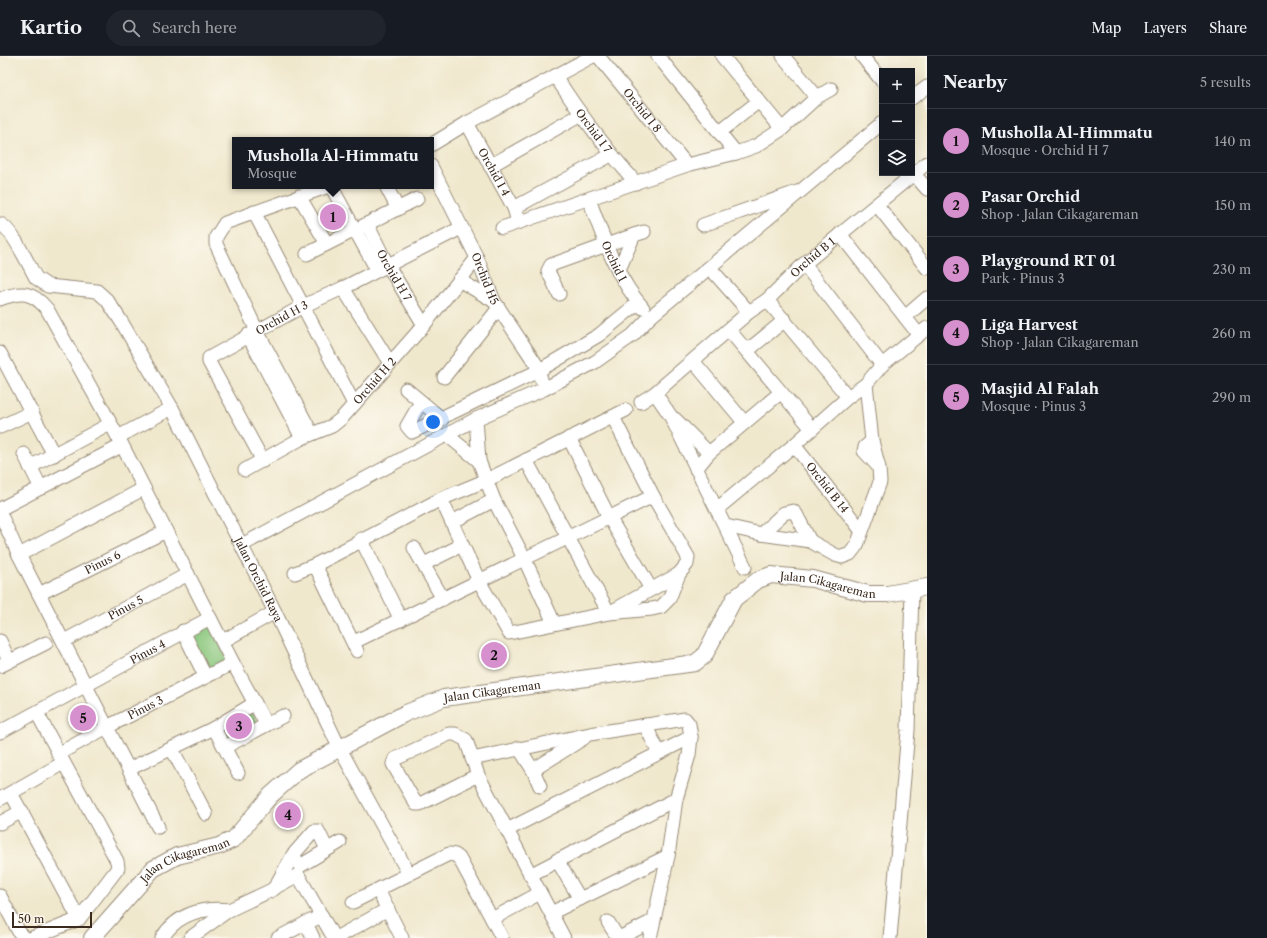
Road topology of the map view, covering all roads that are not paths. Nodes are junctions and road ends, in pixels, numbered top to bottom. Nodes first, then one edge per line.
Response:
1 (593, 56) edge
2 (598, 56) edge
3 (658, 56) edge
4 (722, 56) edge
5 (783, 56) edge
6 (862, 56) edge
7 (555, 76) junction
8 (879, 77) edge
9 (927, 87) edge
10 (831, 89) dead end
11 (915, 96) edge
12 (817, 97) junction
13 (759, 101) junction
14 (580, 115) junction
15 (467, 123) junction
16 (879, 126) edge
17 (782, 129) junction
18 (720, 132) junction
19 (434, 143) edge
20 (736, 154) junction
21 (611, 155) junction
22 (927, 162) edge
23 (687, 165) junction
24 (490, 166) junction
25 (434, 172) edge
26 (915, 173) edge
27 (915, 175) edge
28 (912, 176) edge
29 (636, 183) junction
30 (321, 189) edge
31 (332, 189) edge
32 (388, 189) edge
33 (804, 189) junction
34 (927, 190) edge
35 (299, 196) junction
36 (417, 199) dead end
37 (589, 199) junction
38 (877, 205) junction
39 (514, 208) junction
40 (398, 209) junction
41 (254, 212) junction
42 (518, 222) junction
43 (0, 224) edge
44 (703, 225) dead end
45 (361, 227) junction
46 (461, 228) junction
47 (502, 228) dead end
48 (840, 234) junction
49 (327, 244) junction
50 (606, 245) junction
51 (307, 254) dead end
52 (477, 258) junction
53 (804, 264) junction
54 (382, 267) junction
55 (927, 268) edge
56 (618, 272) junction
57 (715, 272) junction
58 (459, 280) junction
59 (343, 288) junction
60 (559, 294) dead end
61 (927, 298) edge
62 (0, 299) edge
63 (767, 300) junction
64 (638, 303) junction
65 (497, 304) junction
66 (303, 306) junction
67 (749, 312) junction
68 (650, 316) junction
69 (905, 317) junction
70 (785, 320) junction
71 (424, 325) junction
72 (729, 330) junction
73 (923, 331) edge
74 (252, 333) junction
75 (747, 351) junction
76 (0, 353) edge
77 (693, 361) junction
78 (390, 363) junction
79 (882, 365) junction
80 (538, 371) junction
81 (4, 372) edge
82 (444, 377) dead end
83 (866, 384) junction
84 (406, 389) dead end
85 (544, 389) junction
86 (655, 393) junction
87 (780, 393) junction
88 (848, 397) junction
89 (421, 402) junction
90 (641, 402) dead end
91 (354, 404) junction
92 (172, 408) junction
93 (626, 410) dead end
94 (32, 412) junction
95 (670, 415) junction
96 (613, 417) junction
97 (442, 419) junction
98 (744, 422) junction
99 (110, 424) junction
100 (476, 424) junction
101 (0, 427) edge
102 (812, 429) junction
103 (307, 436) junction
104 (450, 438) junction
105 (569, 438) junction
106 (120, 441) junction
107 (794, 445) junction
108 (709, 453) junction
109 (24, 454) dead end
110 (54, 455) junction
111 (477, 457) junction
112 (526, 460) junction
113 (263, 461) junction
114 (30, 467) junction
115 (696, 469) junction
116 (245, 470) dead end
117 (487, 480) junction
118 (41, 488) junction
119 (143, 489) junction
120 (653, 496) junction
121 (441, 499) junction
122 (494, 500) junction
123 (717, 509) junction
124 (0, 510) edge
125 (0, 513) edge
126 (609, 517) junction
127 (452, 522) junction
128 (726, 526) junction
129 (861, 530) junction
130 (166, 531) junction
131 (761, 534) junction
132 (567, 537) junction
133 (361, 539) junction
134 (810, 541) junction
135 (462, 544) junction
136 (242, 545) junction
137 (414, 548) dead end
138 (19, 555) junction
139 (524, 558) junction
140 (424, 564) junction
141 (315, 565) junction
142 (746, 567) dead end
143 (295, 573) dead end
144 (188, 574) junction
145 (680, 574) junction
146 (479, 581) junction
147 (651, 589) junction
148 (920, 589) edge
149 (39, 594) junction
150 (443, 599) junction
151 (275, 612) junction
152 (609, 613) junction
153 (210, 618) junction
154 (401, 620) junction
155 (554, 623) junction
156 (184, 631) junction
157 (0, 641) edge
158 (64, 641) junction
159 (222, 641) junction
160 (46, 643) dead end
161 (233, 663) junction
162 (4, 664) edge
163 (205, 676) junction
164 (85, 685) junction
165 (255, 703) junction
166 (37, 713) junction
167 (283, 716) dead end
168 (266, 724) junction
169 (645, 725) junction
170 (107, 727) junction
171 (214, 728) junction
172 (0, 732) edge
173 (590, 734) junction
174 (691, 737) junction
175 (225, 748) junction
176 (340, 748) junction
177 (519, 748) junction
178 (172, 749) junction
179 (659, 753) junction
180 (61, 758) junction
181 (472, 759) junction
182 (129, 769) junction
183 (533, 770) junction
184 (238, 773) dead end
185 (478, 775) junction
186 (540, 786) dead end
187 (6, 796) edge
188 (676, 799) junction
189 (22, 811) junction
190 (206, 814) dead end
191 (0, 824) edge
192 (158, 827) dead end
193 (507, 830) junction
194 (340, 842) dead end
195 (327, 849) junction
196 (668, 856) junction
197 (557, 860) junction
198 (297, 865) junction
199 (409, 874) junction
200 (530, 875) junction
201 (274, 888) junction
202 (378, 890) junction
203 (540, 893) junction
204 (0, 896) edge
205 (580, 899) junction
206 (353, 902) dead end
207 (388, 909) junction
208 (229, 910) junction
209 (551, 913) junction
210 (322, 916) junction
211 (79, 919) junction
212 (492, 919) junction
213 (653, 921) junction
214 (608, 922) dead end
215 (306, 923) junction
216 (25, 938) edge
217 (32, 938) edge
218 (92, 938) edge
219 (162, 938) edge
220 (191, 938) edge
221 (278, 938) edge
222 (313, 938) edge
223 (335, 938) edge
224 (402, 938) edge
225 (502, 938) edge
226 (564, 938) edge
227 (618, 938) edge
228 (650, 938) edge
229 (890, 938) edge

1 - 7 street
2 - 23 street, Orchid I 8
3 - 18 street
4 - 13 street
5 - 12 street
6 - 8 street
7 - 14 street, Orchid I 7
7 - 15 street
9 - 11 street
10 - 12 street
12 - 17 street
13 - 17 street
13 - 18 street
14 - 21 street, Orchid I 7
14 - 24 street
15 - 19 street
15 - 24 street, Orchid I 4
16 - 33 street
17 - 20 street
18 - 20 street
20 - 23 street
21 - 29 street, Orchid I 7
21 - 39 street
22 - 26 street, Orchid B 1
23 - 29 street
24 - 39 street, Orchid I 4
25 - 46 street, Orchid H5
27 - 34 street
28 - 38 street, Orchid B 1
29 - 37 street
30 - 35 street
31 - 45 street, Orchid H 7
32 - 40 street
33 - 44 street
33 - 57 street
35 - 41 street
35 - 49 street
36 - 40 street
37 - 42 street
37 - 50 street, Orchid I
38 - 48 street, Orchid B 1
38 - 55 street
39 - 42 street, Orchid I 4
40 - 45 street
41 - 66 street
41 - 74 street
42 - 47 street
43 - 92 street, Jalan Orchid Raya
45 - 49 street
45 - 54 street, Orchid H 7
46 - 52 street, Orchid H5
46 - 54 street, Orchid H 3
48 - 53 street, Orchid B 1
48 - 69 street
49 - 51 street
50 - 56 street, Orchid I
50 - 56 street
50 - 60 street
52 - 58 street, Orchid H 2
52 - 65 street, Orchid H5
53 - 63 street, Orchid B 1
53 - 79 street
54 - 59 street, Orchid H 3
54 - 71 street, Orchid H 7
56 - 64 street, Orchid I
57 - 67 street
57 - 68 street
58 - 65 street
58 - 71 street, Orchid H 2
59 - 66 street, Orchid H 3
59 - 78 street
61 - 69 street
62 - 99 street
63 - 67 street, Orchid B 1
63 - 70 street
64 - 68 street, Orchid I
64 - 80 street
65 - 80 street, Orchid H5
65 - 82 street
66 - 74 street, Orchid H 3
66 - 91 street
67 - 72 street, Orchid B 1
68 - 85 street
69 - 73 street
70 - 75 street
70 - 88 street
71 - 78 street, Orchid H 2
72 - 75 street
72 - 77 street, Orchid B 1
73 - 79 street
74 - 103 street
74 - 113 street, Orchid H 3
75 - 87 street
76 - 81 street
77 - 86 street, Orchid B 1
77 - 98 street
78 - 91 street, Orchid H 2
79 - 83 street
80 - 85 street, Orchid H5
80 - 97 street
81 - 94 street
83 - 88 street
83 - 129 street
84 - 89 street
85 - 100 street
86 - 90 street, Orchid B 1
86 - 95 street
87 - 98 street
87 - 102 street
88 - 102 street
89 - 97 street
89 - 97 street
91 - 103 street, Orchid H 2
92 - 106 street
92 - 136 street, Jalan Orchid Raya
93 - 96 street
94 - 101 street
94 - 110 street
95 - 108 street
95 - 115 street
96 - 105 street
96 - 120 street
98 - 108 street
99 - 106 street
99 - 110 street
100 - 104 street
100 - 111 street
102 - 107 street
103 - 113 street, Orchid H 2
104 - 111 street
104 - 136 street
105 - 112 street
105 - 126 street
106 - 118 street
106 - 119 street
107 - 123 street
107 - 129 street, Orchid B 14
108 - 115 street
109 - 114 street
110 - 114 street
111 - 117 street
112 - 117 street
112 - 132 street
113 - 116 street, Orchid H 2
114 - 118 street
115 - 123 street
117 - 121 street
117 - 122 street
118 - 124 street
119 - 130 street
119 - 138 street
120 - 126 street
120 - 145 street
121 - 127 street
121 - 133 street
122 - 127 street
122 - 139 street
123 - 128 street
125 - 138 street
126 - 132 street
126 - 147 street
127 - 135 street
128 - 131 street
128 - 142 street
129 - 134 street
130 - 144 street
130 - 149 street, Pinus 6
131 - 134 street
131 - 134 street
132 - 139 street
132 - 152 street
133 - 141 street
133 - 154 street
135 - 140 street
135 - 146 street
136 - 151 street, Jalan Orchid Raya
137 - 140 street
138 - 149 street
139 - 146 street
139 - 155 street
140 - 150 street
141 - 143 street
141 - 154 street
144 - 153 street
144 - 158 street, Pinus 5
145 - 147 street
145 - 152 street
146 - 150 street
146 - 155 street
147 - 152 street
148 - 176 street, Jalan Cikagareman
148 - 229 street
149 - 158 street
150 - 154 street
151 - 159 street
151 - 176 street, Jalan Orchid Raya
152 - 155 street
153 - 156 street, Pinus 4
153 - 159 street
156 - 163 street
156 - 164 street, Pinus 4
157 - 162 street
158 - 164 street
159 - 161 street
160 - 162 street
161 - 163 street, Pinus 3
161 - 165 street
163 - 170 street, Pinus 3
164 - 166 street, Pinus 4
164 - 170 street
165 - 168 street
165 - 171 street
166 - 172 street, Pinus 4
166 - 180 street
167 - 168 street
168 - 175 street
169 - 173 street
169 - 174 street
169 - 179 street
170 - 180 street, Pinus 3
170 - 182 street
171 - 175 street
171 - 178 street
173 - 177 street
173 - 183 street
174 - 179 street
174 - 188 street
175 - 184 street
176 - 199 street, Jalan Orchid Raya
176 - 218 street, Jalan Cikagareman
177 - 181 street
177 - 183 street
178 - 182 street
178 - 190 street
179 - 193 street
180 - 187 street, Pinus 3
180 - 211 street
181 - 185 street
181 - 185 street
182 - 192 street
183 - 186 street
185 - 193 street
187 - 189 street
188 - 196 street
188 - 197 street
189 - 191 street
189 - 211 street
193 - 200 street
194 - 195 street
195 - 198 street
195 - 198 street
196 - 205 street
196 - 213 street
197 - 200 street
197 - 205 street
198 - 201 street
198 - 201 street
198 - 210 street
199 - 202 street
199 - 212 street
200 - 203 street
201 - 208 street
202 - 206 street
202 - 207 street
203 - 209 street
203 - 212 street
204 - 216 street
205 - 209 street
207 - 223 street
207 - 224 street
208 - 219 street
208 - 220 street
209 - 226 street
210 - 215 street
210 - 223 street
211 - 217 street
212 - 225 street
213 - 227 street
213 - 228 street
214 - 227 street
215 - 221 street
215 - 222 street

